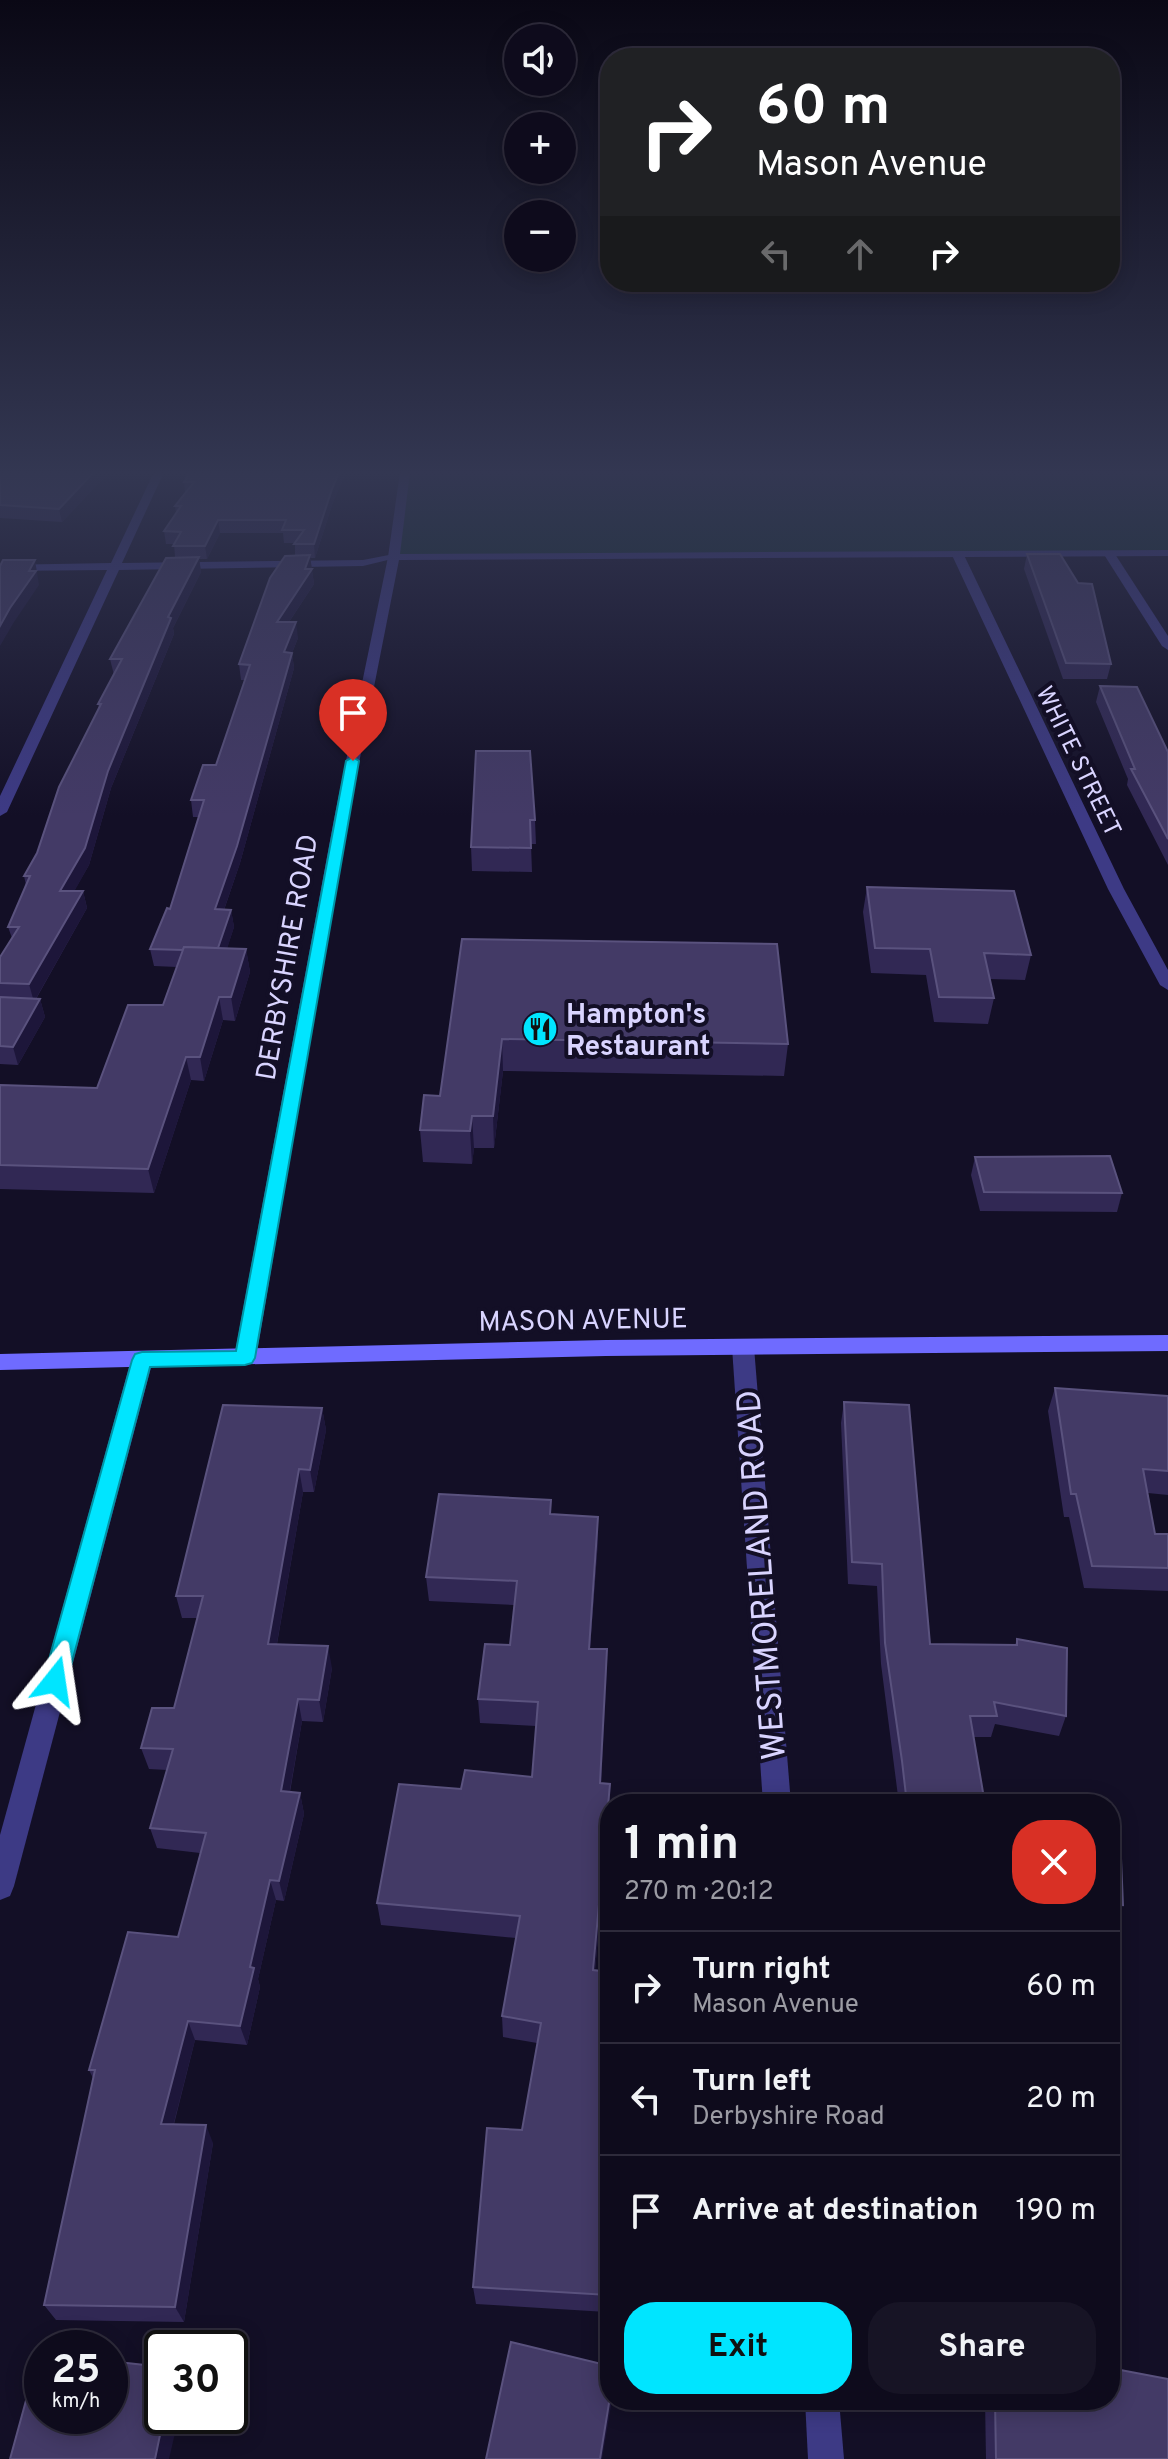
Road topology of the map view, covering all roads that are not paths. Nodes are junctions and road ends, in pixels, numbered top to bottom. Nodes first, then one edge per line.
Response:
1 (106, 587) edge
2 (388, 587) edge
3 (973, 587) edge
4 (1130, 587) edge
5 (1168, 646) edge
6 (0, 812) edge
7 (1168, 985) edge
8 (1168, 1343) edge
9 (743, 1347) junction
10 (245, 1358) junction
11 (142, 1360) junction
12 (0, 1362) edge
13 (776, 1794) edge
14 (0, 1886) edge
15 (823, 2410) edge
16 (826, 2459) edge

1 - 6 street
2 - 10 street, DERBYSHIRE ROAD
3 - 7 street, WHITE STREET
4 - 5 street
8 - 9 main road, MASON AVENUE
9 - 10 main road, MASON AVENUE
9 - 13 street, WESTMORELAND ROAD
10 - 11 main road, MASON AVENUE
11 - 12 main road, MASON AVENUE
11 - 14 street
15 - 16 street

